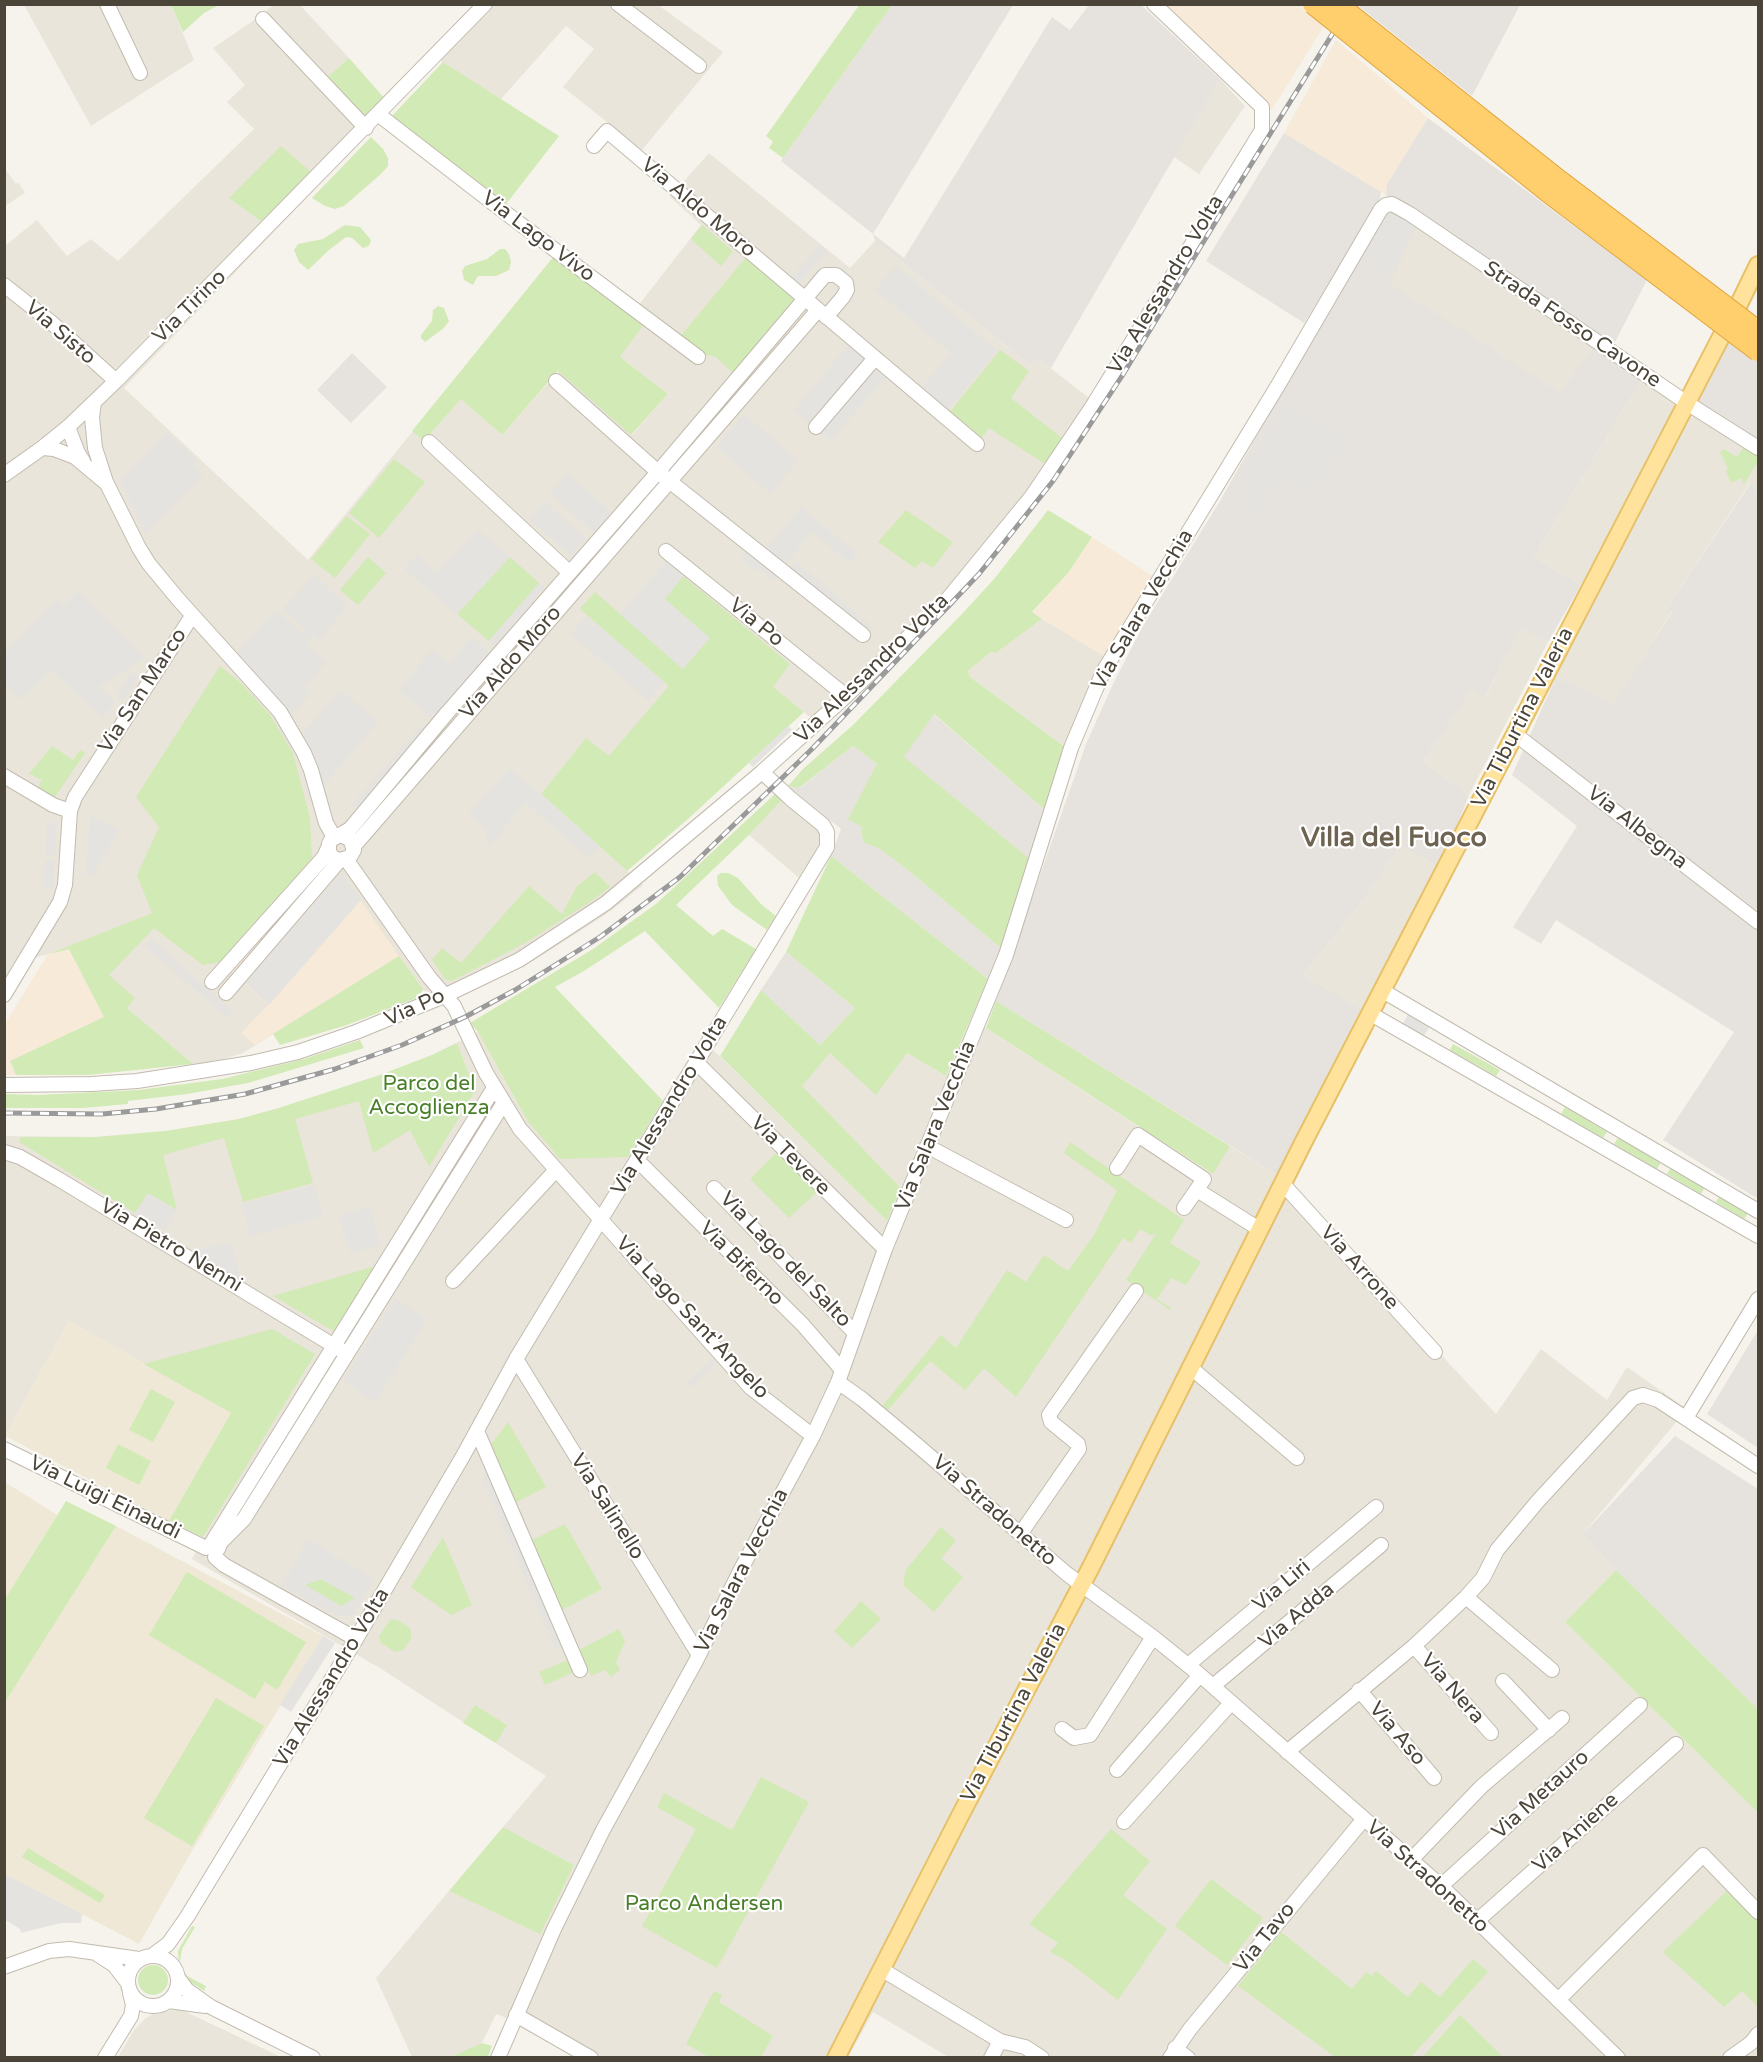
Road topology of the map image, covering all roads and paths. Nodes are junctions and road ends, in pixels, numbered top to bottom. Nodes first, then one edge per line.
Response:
1 (107, 4) edge
2 (485, 4) edge
3 (618, 4) edge
4 (1154, 4) edge
5 (1312, 4) edge
6 (1337, 4) edge
7 (262, 19) dead end
8 (699, 66) dead end
9 (140, 73) dead end
10 (379, 115) junction
11 (366, 128) junction
12 (594, 146) dead end
13 (1386, 205) joint
14 (1758, 265) edge
15 (4, 285) edge
16 (805, 299) junction
17 (1738, 306) dead end
18 (822, 314) junction
19 (1758, 331) edge
20 (1722, 335) dead end
21 (1758, 351) edge
22 (699, 357) dead end
23 (875, 358) junction
24 (116, 381) junction
25 (556, 381) dead end
26 (94, 402) junction
27 (1687, 403) junction
28 (68, 427) junction
29 (816, 427) dead end
30 (429, 442) dead end
31 (977, 444) dead end
32 (42, 448) junction
33 (95, 448) junction
34 (1758, 448) edge
35 (85, 463) junction
36 (658, 472) junction
37 (4, 475) edge
38 (669, 481) junction
39 (106, 482) junction
40 (666, 551) dead end
41 (569, 572) junction
42 (192, 616) junction
43 (863, 635) dead end
44 (846, 696) junction
45 (1515, 734) junction
46 (762, 772) junction
47 (4, 776) edge
48 (70, 812) junction
49 (334, 840) junction
50 (354, 846) junction
51 (343, 860) junction
52 (1758, 922) edge
53 (212, 982) dead end
54 (1383, 991) junction
55 (226, 993) dead end
56 (4, 995) edge
57 (444, 996) junction
58 (1371, 1014) junction
59 (1452, 1032) junction
60 (1439, 1053) junction
61 (696, 1062) junction
62 (1508, 1064) junction
63 (1538, 1082) junction
64 (4, 1085) edge
65 (1496, 1086) junction
66 (494, 1088) junction
67 (1564, 1097) junction
68 (1526, 1102) junction
69 (503, 1104) junction
70 (1552, 1118) junction
71 (1615, 1128) junction
72 (927, 1146) junction
73 (1604, 1148) junction
74 (4, 1152) edge
75 (1669, 1159) junction
76 (637, 1160) junction
77 (1117, 1168) dead end
78 (556, 1170) junction
79 (1658, 1179) junction
80 (1282, 1184) junction
81 (1714, 1185) junction
82 (714, 1188) dead end
83 (1197, 1190) junction
84 (1703, 1204) junction
85 (1184, 1208) dead end
86 (1758, 1211) edge
87 (1066, 1220) dead end
88 (601, 1221) junction
89 (1259, 1229) junction
90 (1758, 1236) edge
91 (885, 1249) junction
92 (453, 1281) dead end
93 (1136, 1291) dead end
94 (1758, 1299) edge
95 (855, 1333) junction
96 (334, 1346) junction
97 (1435, 1352) dead end
98 (348, 1354) junction
99 (516, 1359) junction
100 (1190, 1367) junction
101 (840, 1376) junction
102 (1686, 1418) junction
103 (477, 1431) junction
104 (813, 1436) junction
105 (4, 1449) edge
106 (1297, 1458) dead end
107 (1758, 1466) edge
108 (1376, 1507) dead end
109 (1021, 1533) junction
110 (1381, 1545) dead end
111 (212, 1549) junction
112 (1082, 1584) junction
113 (1467, 1597) junction
114 (1153, 1637) junction
115 (356, 1639) junction
116 (1414, 1646) junction
117 (699, 1655) junction
118 (1188, 1665) junction
119 (580, 1670) dead end
120 (1552, 1670) dead end
121 (1200, 1675) junction
122 (1503, 1681) dead end
123 (1213, 1686) junction
124 (1359, 1690) junction
125 (1231, 1703) junction
126 (1640, 1705) dead end
127 (1562, 1718) dead end
128 (1062, 1729) dead end
129 (1549, 1730) junction
130 (1491, 1733) dead end
131 (1676, 1744) dead end
132 (1287, 1752) junction
133 (1117, 1770) dead end
134 (1434, 1778) dead end
135 (1363, 1820) junction
136 (1124, 1822) dead end
137 (1411, 1860) junction
138 (1441, 1886) junction
139 (1758, 1912) edge
140 (1477, 1921) junction
141 (184, 1922) junction
142 (92, 1952) junction
143 (153, 1955) junction
144 (139, 1959) junction
145 (4, 1967) edge
146 (881, 1969) junction
147 (177, 1973) junction
148 (129, 1987) junction
149 (1558, 2000) junction
150 (169, 2001) junction
151 (152, 2006) junction
152 (211, 2007) junction
153 (516, 2015) junction
154 (127, 2025) junction
155 (1758, 2034) edge
156 (1000, 2041) junction
157 (1173, 2053) edge
158 (105, 2058) edge
159 (313, 2058) edge
160 (498, 2058) edge
161 (591, 2058) edge
162 (836, 2058) edge
163 (991, 2058) edge
164 (1042, 2058) edge
165 (1188, 2058) edge
166 (1618, 2058) edge
167 (1730, 2058) edge

1 - 9 street
2 - 10 street, Via Tirino
3 - 8 street
4 - 44 street, Via Alessandro Volta
5 - 21 highway, bridge
6 - 19 highway, bridge
7 - 11 street
10 - 11 street, Via Tirino
10 - 22 street, Via Lago Vivo
11 - 24 street, Via Tirino
12 - 16 street, Via Aldo Moro
13 - 27 street, Strada Fosso Cavone
13 - 72 street, Via Salara Vecchia
14 - 17 main road
15 - 24 street, Via Sisto
16 - 18 street, Via Aldo Moro
16 - 18 street, Via Aldo Moro
16 - 36 street, Via Aldo Moro
18 - 23 street, Via Aldo Moro
18 - 38 street, Via Aldo Moro
20 - 27 main road, Via Tiburtina Valeria
23 - 29 street
23 - 31 street, Via Aldo Moro
24 - 26 street, Via Tirino
25 - 36 street
26 - 28 street, Via Tirino
26 - 33 street, Via San Marco
27 - 34 street, Strada Fosso Cavone
27 - 45 main road, Via Tiburtina Valeria
28 - 32 street, Via Tirino
28 - 33 street
28 - 35 street, Via San Marco
30 - 41 street
32 - 35 street, Via San Marco
32 - 37 street, Via Tirino
33 - 39 street, Via San Marco
35 - 39 street, Via San Marco
36 - 38 street
36 - 41 street, Via Aldo Moro
38 - 43 street
38 - 50 street, Via Aldo Moro
39 - 42 street, Via San Marco
40 - 44 street, Via Po
41 - 49 street, Via Aldo Moro
42 - 48 street, Via San Marco
42 - 49 street
44 - 46 street, Via Alessandro Volta
45 - 52 street, Via Albegna
45 - 54 main road, Via Tiburtina Valeria
46 - 57 street, Via Po
46 - 61 street, Via Alessandro Volta
47 - 48 street
48 - 56 street
49 - 50 street
49 - 51 street
49 - 53 street, Via Aldo Moro
50 - 51 street
51 - 55 street
51 - 57 street
54 - 58 main road, Via Tiburtina Valeria
54 - 59 street
57 - 64 street, Via Po
57 - 66 street, Via Alessandro Volta
58 - 60 street
58 - 80 main road, Via Tiburtina Valeria
59 - 60 street
59 - 62 street
60 - 65 street
61 - 76 street, Via Alessandro Volta
61 - 91 street, Via Tevere
62 - 63 street
62 - 65 street
63 - 67 street
63 - 68 street
65 - 68 street
66 - 69 street, Via Alessandro Volta
66 - 96 street
67 - 70 street
67 - 71 street
68 - 70 street
69 - 78 street, Via Alessandro Volta
69 - 98 street
70 - 73 street
71 - 73 street
71 - 75 street
72 - 87 street
72 - 91 street, Via Salara Vecchia
73 - 79 street
74 - 96 street, Via Pietro Nenni
75 - 79 street
75 - 81 street
76 - 88 street, Via Alessandro Volta
76 - 101 street, Via Biferno
77 - 83 street
78 - 88 street, Via Alessandro Volta
78 - 92 street
79 - 84 street
80 - 89 main road, Via Tiburtina Valeria
80 - 97 street, Via Arrone
81 - 84 street
81 - 86 street
82 - 95 street, Via Lago del Salto
83 - 85 street
83 - 89 street
84 - 90 street
88 - 99 street, Via Alessandro Volta
88 - 104 street, Via Lago Sant'Angelo
89 - 100 main road, Via Tiburtina Valeria
91 - 95 street, Via Salara Vecchia
93 - 109 street
94 - 102 street
95 - 101 street, Via Salara Vecchia
96 - 98 street, Via Pietro Nenni
96 - 111 street
98 - 111 street
99 - 103 street, Via Alessandro Volta
99 - 117 street, Via Salinello
100 - 106 street
100 - 112 main road, Via Tiburtina Valeria
101 - 104 street, Via Salara Vecchia
101 - 109 street, Via Stradonetto
102 - 107 street
102 - 113 street
103 - 115 street, Via Alessandro Volta
103 - 119 street
104 - 117 street, Via Salara Vecchia
105 - 111 street, Via Luigi Einaudi
108 - 118 street, Via Liri
109 - 112 street, Via Stradonetto
110 - 123 street, Via Adda
111 - 115 street
112 - 114 street, Via Stradonetto
112 - 146 main road, Via Tiburtina Valeria
113 - 116 street
113 - 120 street
114 - 118 street, Via Stradonetto
114 - 128 street
115 - 141 street, Via Alessandro Volta
116 - 124 street
116 - 130 street, Via Nera
117 - 153 street, Via Salara Vecchia
118 - 121 street, Via Stradonetto
121 - 123 street, Via Stradonetto
121 - 133 street
122 - 129 street
123 - 125 street, Via Stradonetto
124 - 132 street
124 - 134 street, Via Aso
125 - 132 street, Via Stradonetto
125 - 136 street
126 - 138 street, Via Metauro
127 - 129 street
129 - 137 street
131 - 140 street, Via Aniene
132 - 135 street, Via Stradonetto
135 - 137 street, Via Stradonetto
135 - 157 street, Via Tavo
137 - 138 street, Via Stradonetto
138 - 140 street, Via Stradonetto
139 - 149 street
140 - 149 street, Via Stradonetto
141 - 143 street, Via Alessandro Volta
141 - 147 street, Via Alessandro Volta
142 - 144 street
142 - 145 street
142 - 148 street
143 - 144 street
143 - 147 street
144 - 148 street
146 - 156 street
146 - 162 main road, Via Tiburtina Valeria
147 - 150 street
147 - 152 street
148 - 151 street
148 - 154 street
149 - 166 street, Via Stradonetto
150 - 151 street
150 - 152 street
151 - 154 street
152 - 159 street
153 - 160 street, Via Salara Vecchia
153 - 161 street
154 - 158 street
155 - 167 street
156 - 163 street
156 - 164 street
157 - 165 street

